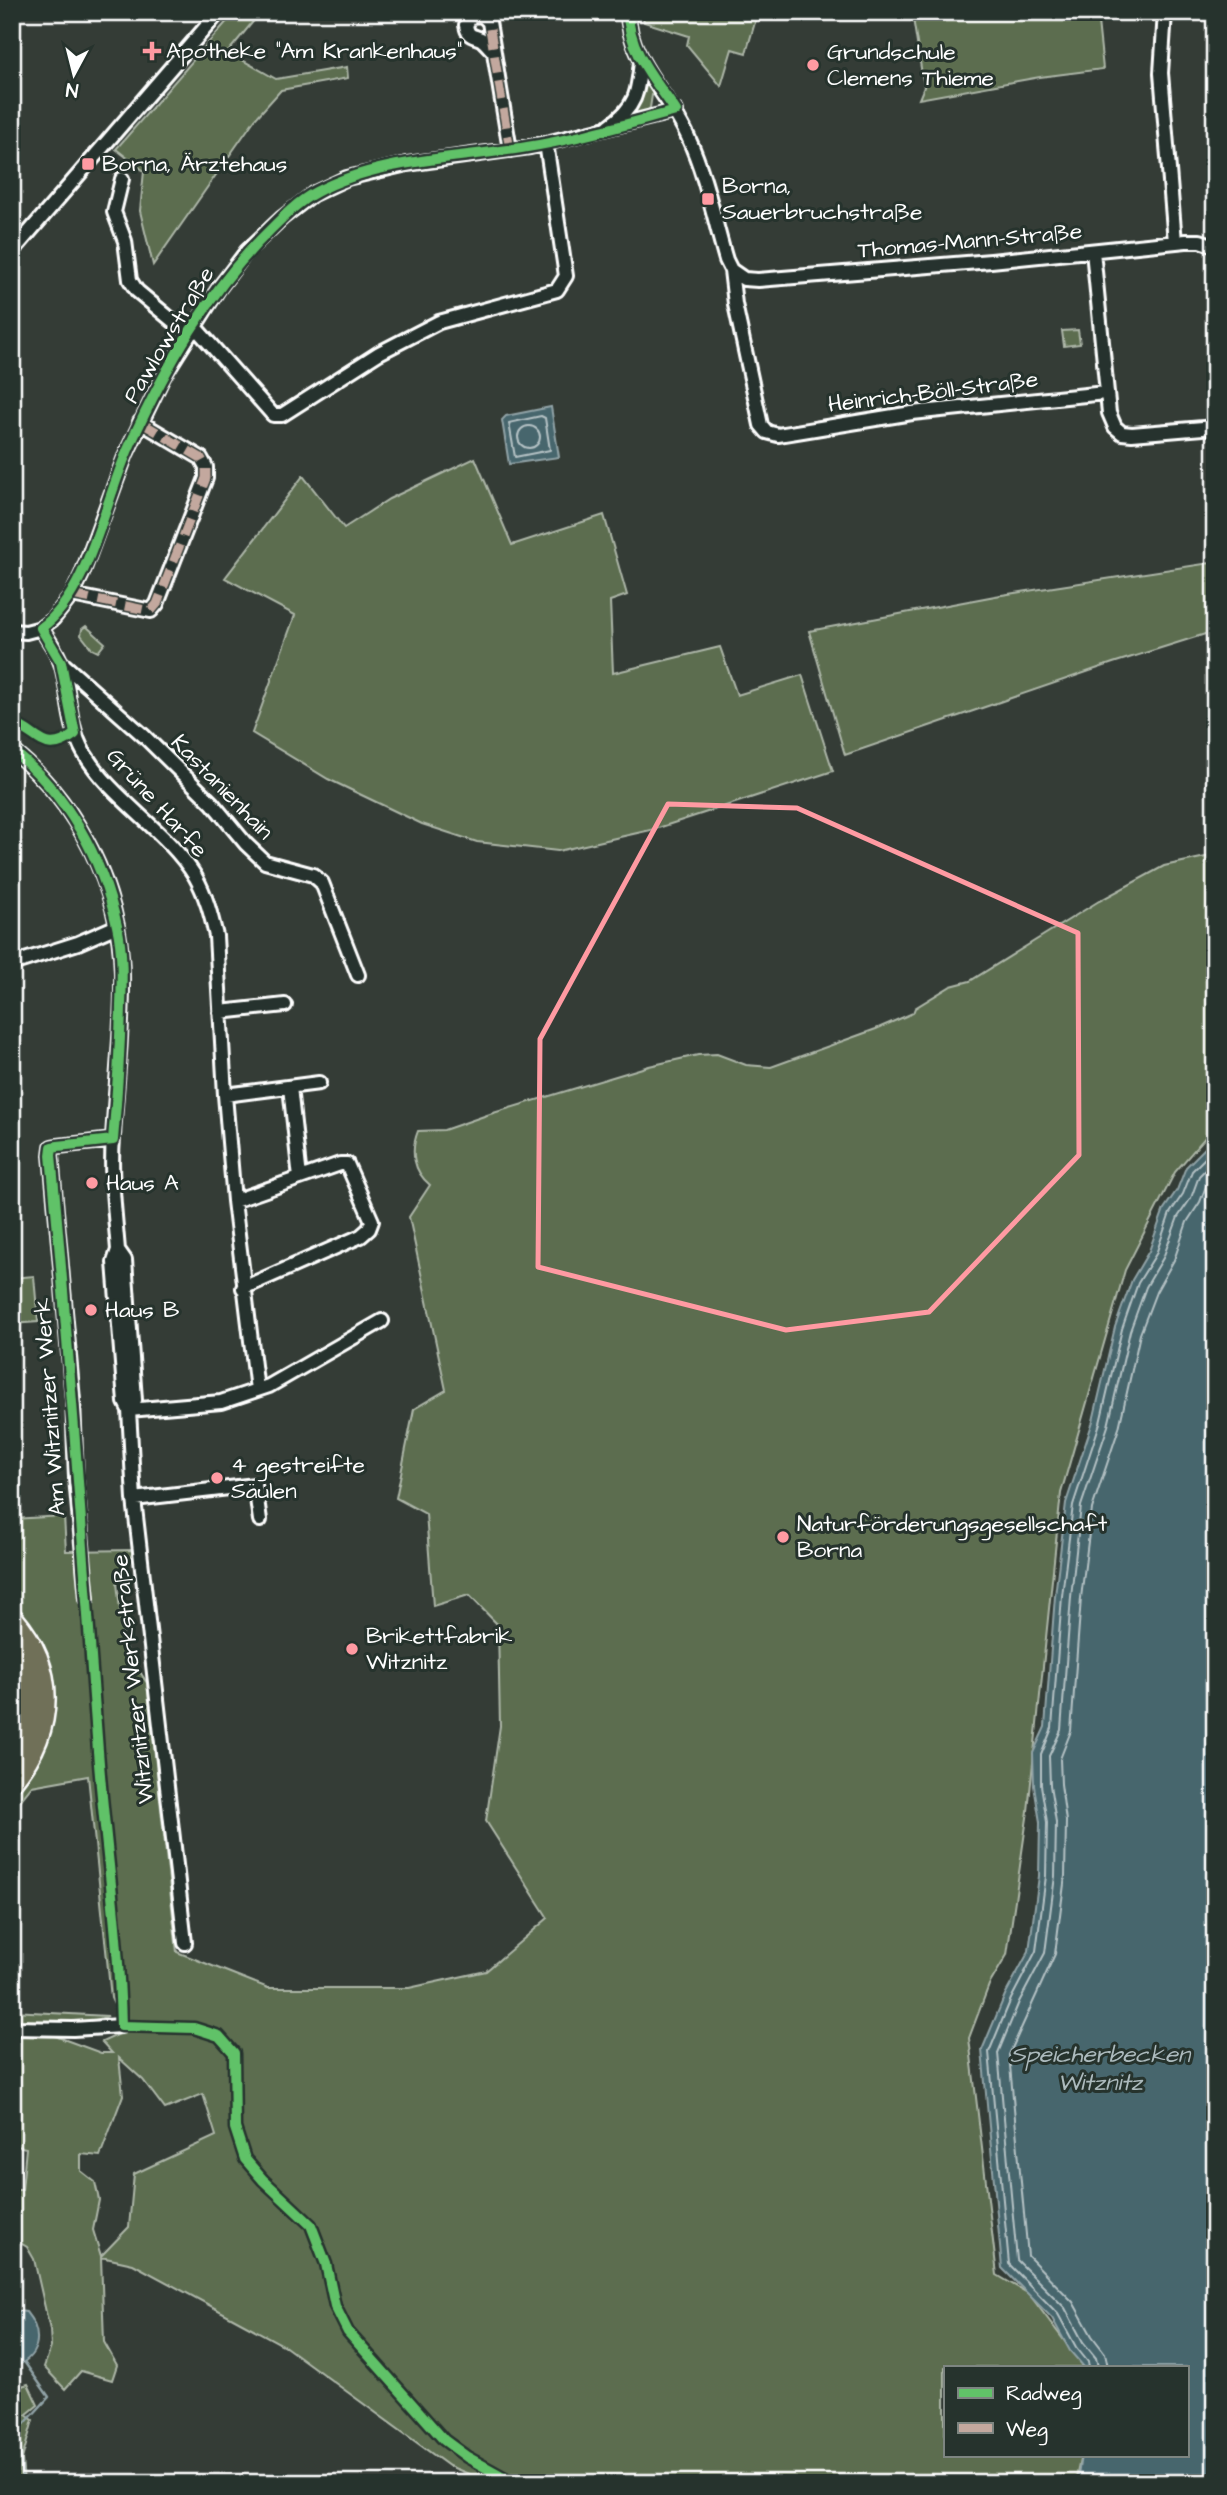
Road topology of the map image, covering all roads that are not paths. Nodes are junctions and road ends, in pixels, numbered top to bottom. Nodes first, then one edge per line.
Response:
1 (219, 12) edge
2 (628, 12) edge
3 (1165, 12) edge
4 (493, 51) dead end
5 (641, 61) junction
6 (676, 111) junction
7 (604, 129) junction
8 (546, 143) junction
9 (510, 150) junction
10 (122, 179) dead end
11 (1175, 242) junction
12 (1215, 246) edge
13 (1093, 251) junction
14 (12, 252) edge
15 (731, 270) junction
16 (195, 327) junction
17 (1105, 393) junction
18 (141, 422) junction
19 (1215, 427) edge
20 (72, 595) junction
21 (41, 628) junction
22 (12, 631) edge
23 (61, 662) junction
24 (12, 750) edge
25 (117, 926) junction
26 (12, 964) edge
27 (358, 975) dead end
28 (285, 1005) dead end
29 (220, 1012) junction
30 (319, 1083) dead end
31 (290, 1087) junction
32 (225, 1095) junction
33 (113, 1140) junction
34 (300, 1178) junction
35 (234, 1201) junction
36 (243, 1288) junction
37 (382, 1321) dead end
38 (257, 1390) junction
39 (129, 1410) junction
40 (134, 1499) junction
41 (260, 1520) dead end
42 (87, 1599) dead end
43 (12, 1620) edge
44 (12, 1648) edge
45 (12, 1749) edge
46 (12, 1778) edge
47 (185, 1943) dead end
48 (121, 2026) dead end
49 (12, 2028) edge

1 - 14 street
2 - 5 street
3 - 11 street
4 - 9 street
5 - 6 street
5 - 7 street
6 - 7 street, Pawlowstraße
6 - 15 street
7 - 8 street, Pawlowstraße
8 - 9 street, Pawlowstraße
8 - 16 street
9 - 16 street, Pawlowstraße
10 - 16 street, Pawlowstraße
11 - 12 street, Thomas-Mann-Straße
11 - 13 street, Thomas-Mann-Straße
13 - 15 street, Thomas-Mann-Straße
13 - 17 street
15 - 17 street, Heinrich-Böll-Straße
16 - 18 street, Pawlowstraße
17 - 19 street
18 - 20 street, Pawlowstraße
18 - 20 street, Pawlowstraße
20 - 21 street, Pawlowstraße
21 - 22 street
21 - 23 street, Grüne Harfe
23 - 27 street, Kastanienhain
23 - 29 street, Grüne Harfe
24 - 25 street, Witznitzer Werkstraße
25 - 26 street
25 - 33 street, Witznitzer Werkstraße
28 - 29 street
29 - 32 street, Grüne Harfe
30 - 31 street
31 - 32 street
31 - 34 street
32 - 35 street, Grüne Harfe
33 - 39 street, Witznitzer Werkstraße
33 - 42 street, Am Witznitzer Werk
34 - 35 street
34 - 36 street
35 - 36 street, Grüne Harfe
36 - 38 street, Grüne Harfe
37 - 38 street
38 - 39 street
39 - 40 street, Witznitzer Werkstraße
40 - 41 street
40 - 47 street, Witznitzer Werkstraße
43 - 46 highway
44 - 45 highway
48 - 49 street

